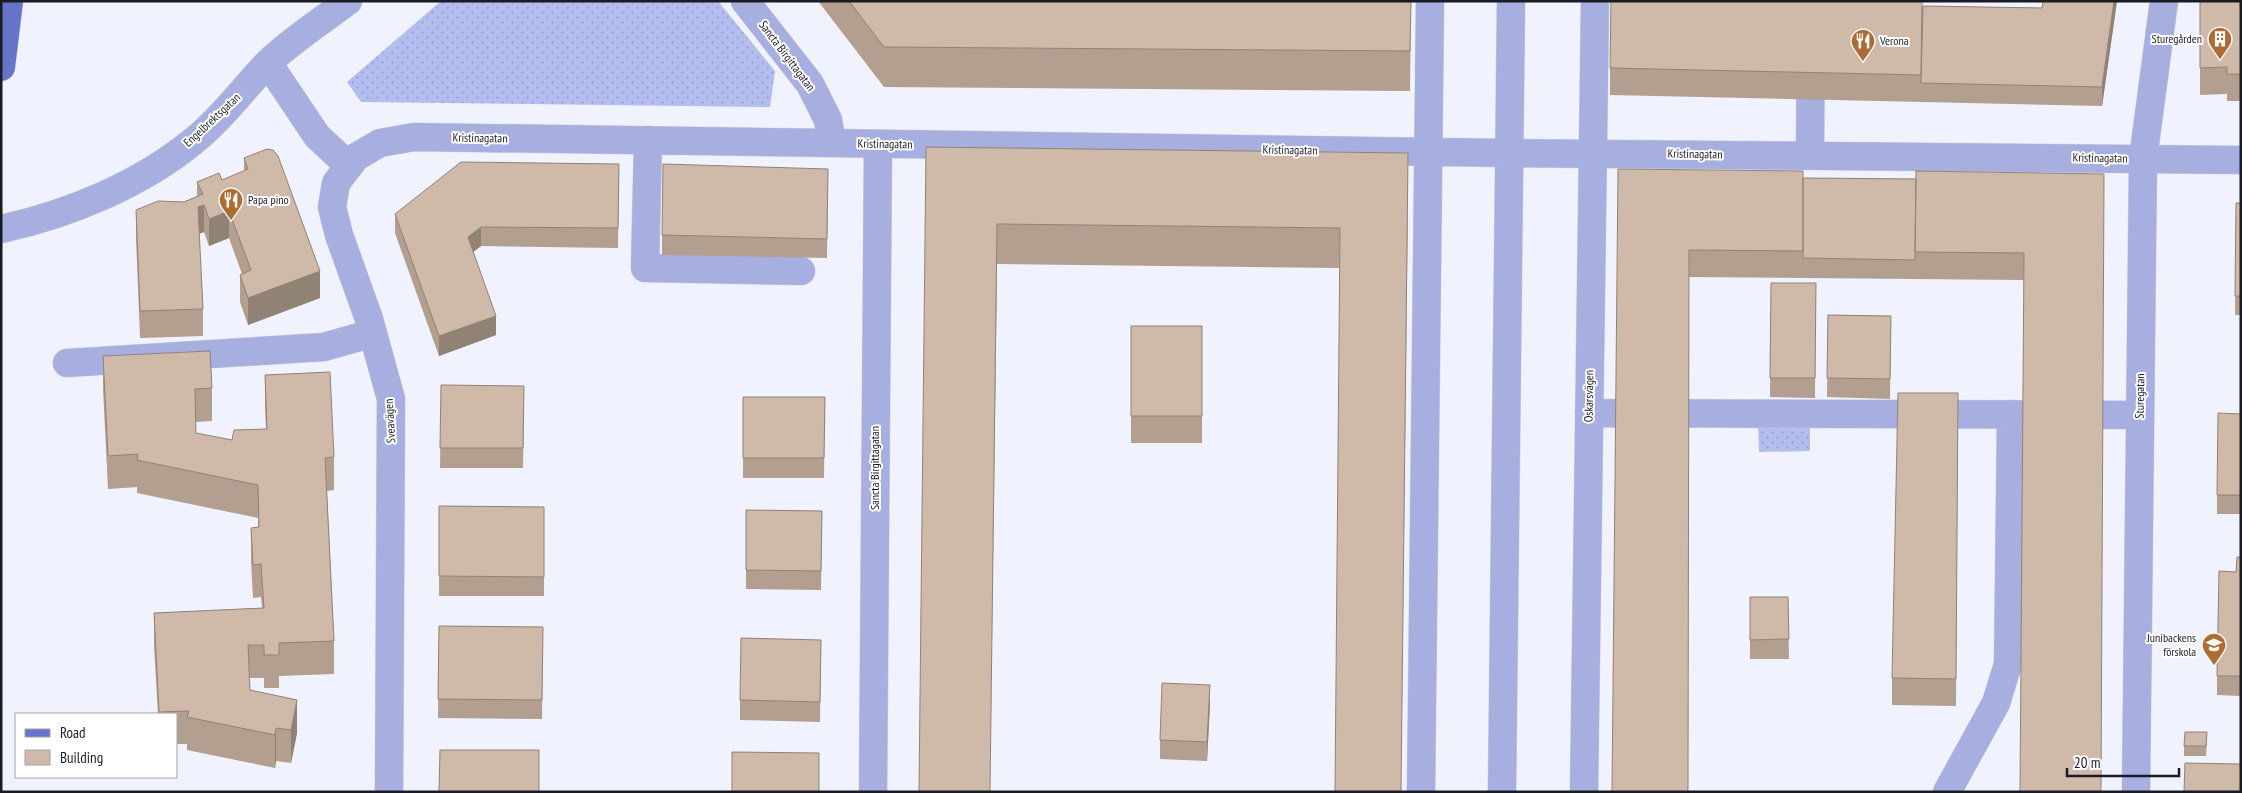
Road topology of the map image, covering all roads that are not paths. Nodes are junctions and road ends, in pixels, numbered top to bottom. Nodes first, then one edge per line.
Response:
1 (9, 1) edge
2 (348, 1) edge
3 (745, 1) edge
4 (1430, 1) edge
5 (1511, 1) edge
6 (1594, 1) edge
7 (1811, 1) edge
8 (2164, 1) edge
9 (268, 63) junction
10 (1, 67) edge
11 (648, 140) junction
12 (832, 143) junction
13 (878, 144) junction
14 (1428, 152) junction
15 (1510, 153) junction
16 (1592, 153) junction
17 (1810, 155) junction
18 (2143, 158) junction
19 (2241, 160) edge
20 (349, 166) junction
21 (1, 229) edge
22 (801, 271) dead end
23 (373, 334) junction
24 (67, 363) dead end
25 (1589, 413) junction
26 (2011, 414) junction
27 (2140, 415) junction
28 (389, 792) edge
29 (873, 792) edge
30 (1421, 792) edge
31 (1502, 792) edge
32 (1584, 792) edge
33 (1947, 792) edge
34 (2136, 792) edge

1 - 10 main road
2 - 9 street, Engelbrektsgatan
3 - 12 street, Sancta Birgittagatan
4 - 14 street
5 - 15 street
6 - 16 street, Oskarsvägen
7 - 17 street
8 - 18 street, Sturegatan
9 - 20 street
9 - 21 street, Engelbrektsgatan
11 - 12 street, Kristinagatan
11 - 20 street, Kristinagatan
11 - 22 street
12 - 13 street, Kristinagatan
13 - 14 street, Kristinagatan
13 - 29 street, Sancta Birgittagatan
14 - 15 street, Kristinagatan
14 - 30 street
15 - 16 street, Kristinagatan
15 - 31 street
16 - 17 street, Kristinagatan
16 - 25 street, Oskarsvägen
17 - 18 street, Kristinagatan
18 - 19 street, Kristinagatan
18 - 27 street, Sturegatan
20 - 23 street, Sveavägen
23 - 24 street
23 - 28 street, Sveavägen
25 - 26 street
25 - 32 street, Oskarsvägen
26 - 27 street
26 - 33 street
27 - 34 street, Sturegatan

